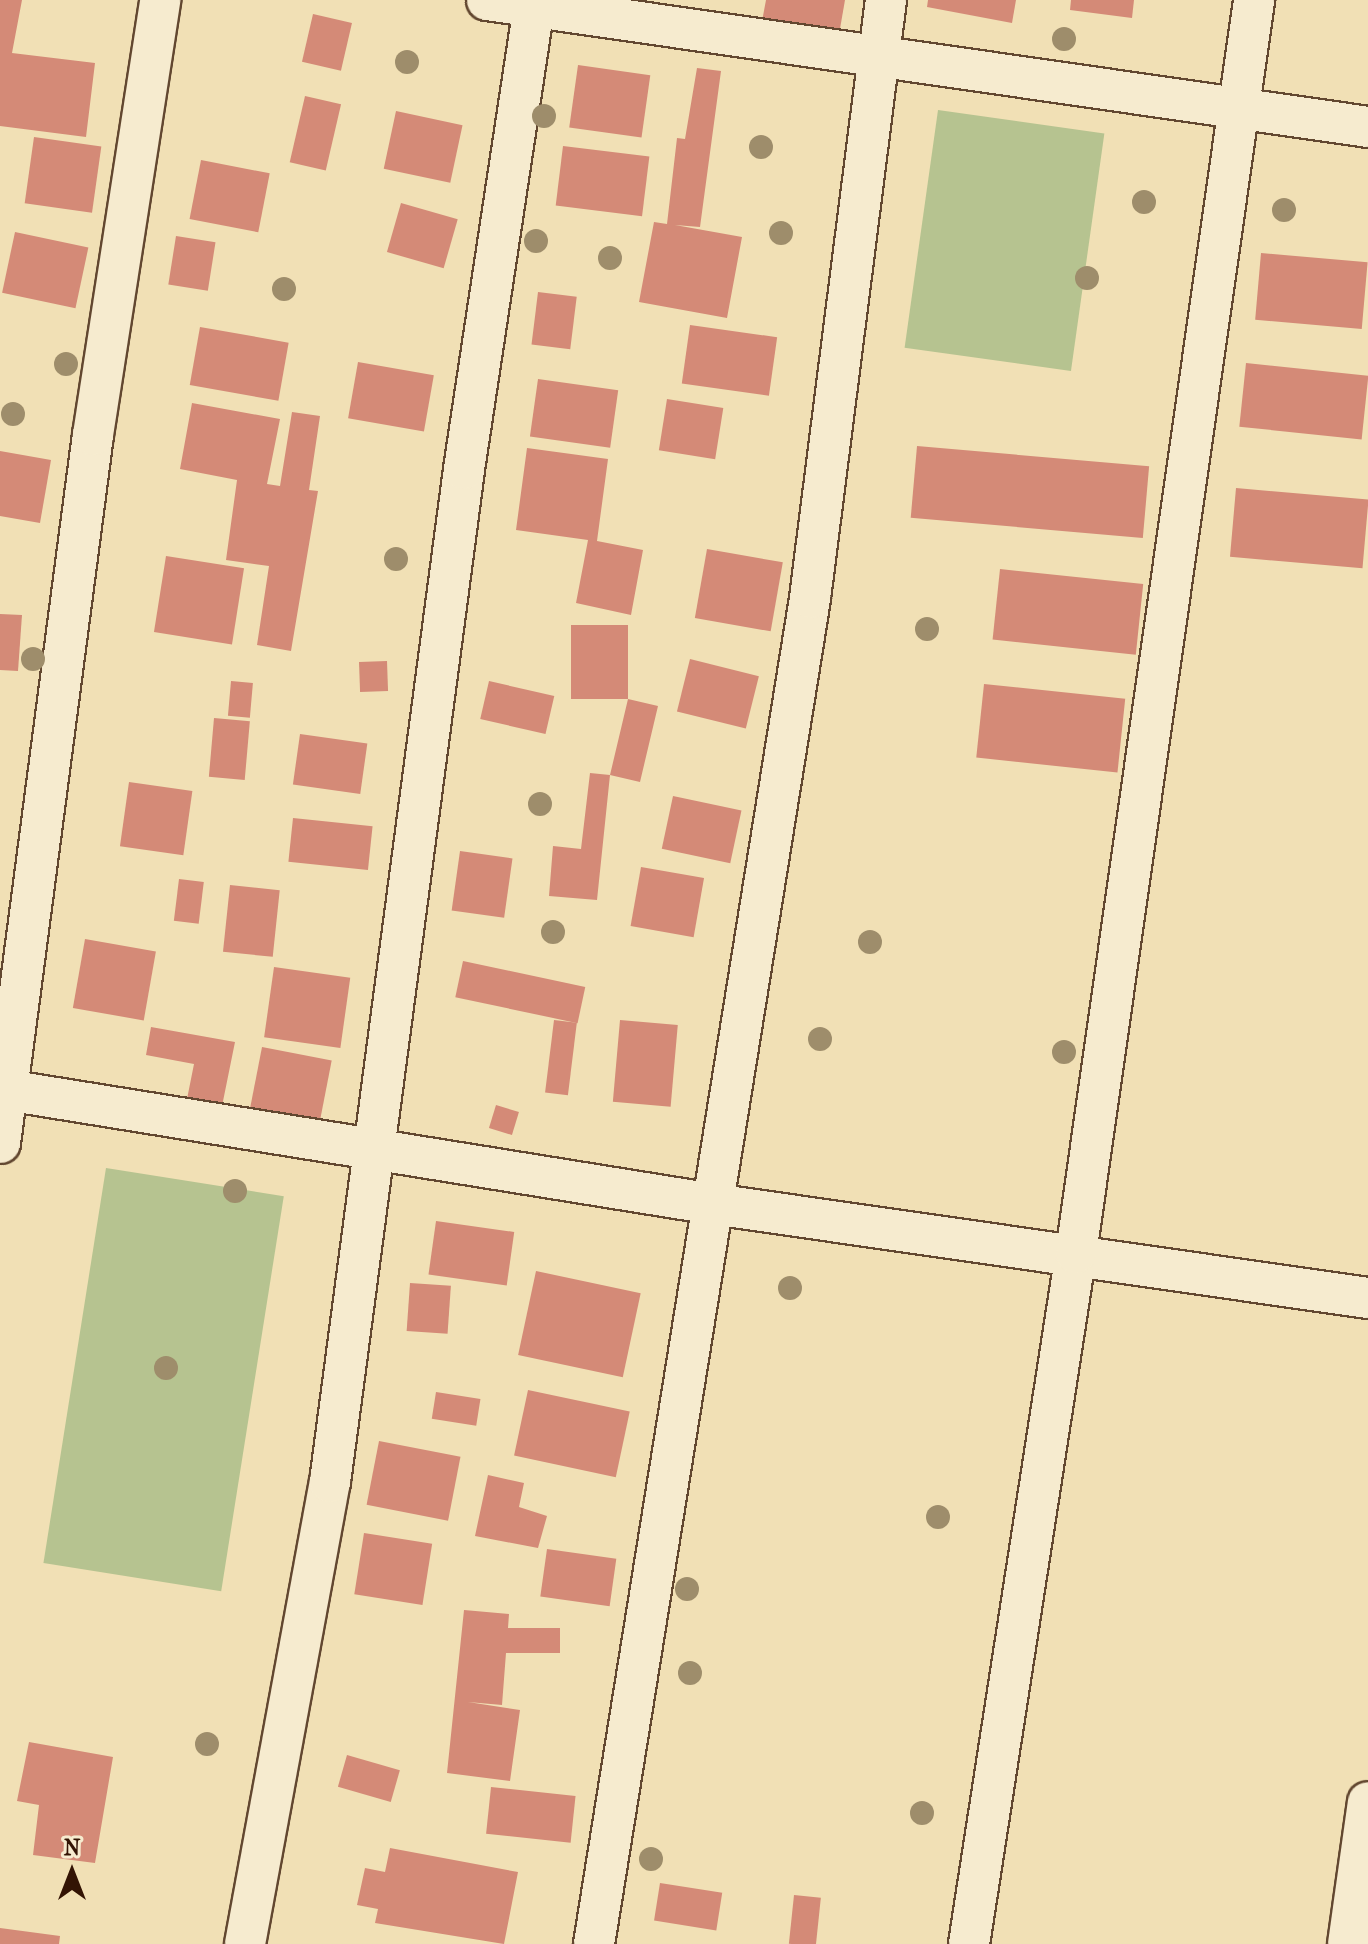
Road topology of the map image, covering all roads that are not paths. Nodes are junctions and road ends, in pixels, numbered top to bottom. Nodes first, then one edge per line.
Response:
1 (160, 0) edge
2 (487, 0) edge
3 (886, 0) edge
4 (1254, 0) edge
5 (535, 3) edge
6 (879, 54) junction
7 (1236, 106) junction
8 (1368, 127) edge
9 (3, 1089) edge
10 (0, 1143) edge
11 (377, 1150) junction
12 (713, 1204) junction
13 (1076, 1253) junction
14 (1368, 1298) edge
15 (1368, 1802) edge
16 (245, 1944) edge
17 (594, 1944) edge
18 (969, 1944) edge
19 (1348, 1944) edge

1 - 9 street
2 - 5 street
3 - 6 street
4 - 7 street
5 - 6 street
5 - 11 street
6 - 7 street
6 - 12 street
7 - 8 street
7 - 13 street
9 - 10 street
9 - 11 street
11 - 12 street
11 - 16 street
12 - 13 street
12 - 17 street
13 - 14 street
13 - 18 street
15 - 19 street

